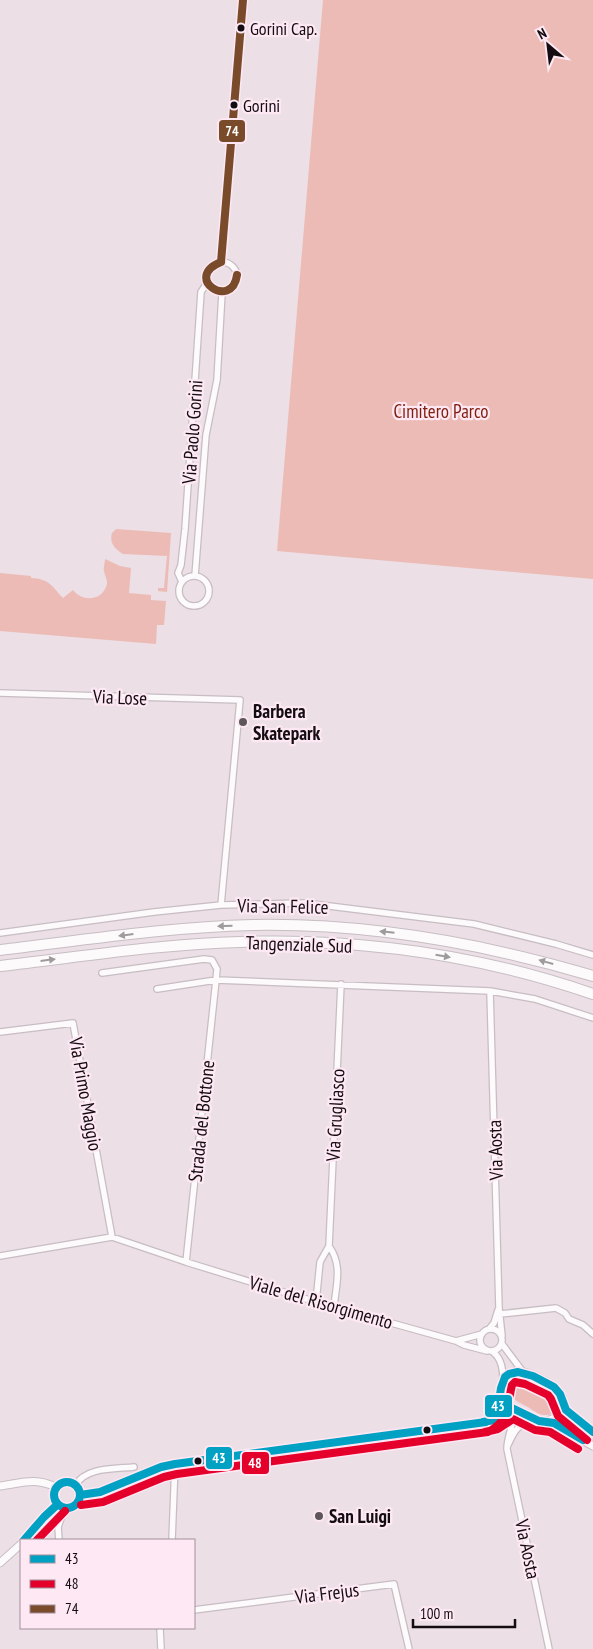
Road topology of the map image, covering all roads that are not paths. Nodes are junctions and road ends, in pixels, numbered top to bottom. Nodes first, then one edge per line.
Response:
1 (243, 0) edge
2 (221, 262) junction
3 (207, 283) junction
4 (222, 292) junction
5 (195, 576) junction
6 (182, 582) junction
7 (0, 693) edge
8 (221, 905) junction
9 (0, 932) edge
10 (0, 950) edge
11 (593, 955) edge
12 (0, 966) edge
13 (102, 973) dead end
14 (593, 976) edge
15 (216, 980) junction
16 (341, 984) junction
17 (157, 989) dead end
18 (490, 991) junction
19 (593, 994) edge
20 (593, 1018) edge
21 (0, 1032) edge
22 (112, 1237) junction
23 (329, 1246) junction
24 (0, 1256) edge
25 (186, 1262) junction
26 (316, 1302) junction
27 (334, 1307) junction
28 (500, 1311) junction
29 (489, 1329) junction
30 (482, 1334) junction
31 (593, 1334) edge
32 (502, 1336) junction
33 (456, 1340) junction
34 (502, 1344) junction
35 (490, 1351) junction
36 (523, 1372) junction
37 (502, 1383) junction
38 (502, 1395) junction
39 (563, 1406) junction
40 (513, 1408) junction
41 (534, 1420) junction
42 (548, 1421) junction
43 (486, 1422) junction
44 (593, 1432) edge
45 (593, 1446) edge
46 (507, 1449) junction
47 (175, 1464) junction
48 (134, 1467) dead end
49 (0, 1486) edge
50 (76, 1486) junction
51 (56, 1487) junction
52 (80, 1495) junction
53 (62, 1506) junction
54 (25, 1539) edge
55 (59, 1539) edge
56 (172, 1539) edge
57 (20, 1545) edge
58 (0, 1563) edge
59 (195, 1610) edge
60 (160, 1629) edge
61 (161, 1649) edge
62 (409, 1649) edge
63 (549, 1649) edge

1 - 2 street
2 - 3 street, Via Paolo Gorini
2 - 4 street
3 - 4 street
3 - 6 street, Via Paolo Gorini
4 - 5 street, Via Paolo Gorini
5 - 6 street
5 - 6 street
7 - 8 street, Via Lose
8 - 9 street, Via San Felice
8 - 11 street, Via San Felice
14 -> 10 highway, Tangenziale Sud
12 -> 19 highway, Tangenziale Sud
13 - 15 street, Strada del Bottone
15 - 16 street
15 - 17 street
15 - 25 street, Strada del Bottone
16 - 18 street
16 - 23 street, Via Grugliasco
18 - 20 street
18 - 28 street, Via Aosta
21 - 22 street, Via Primo Maggio
22 - 24 street
22 - 25 street
23 - 26 street, Via Grugliasco
23 - 27 street, Via Grugliasco
25 - 26 street, Viale del Risorgimento
26 - 27 street, Viale del Risorgimento
27 - 33 street, Viale del Risorgimento
28 - 29 street, Via Aosta
28 - 31 street
28 - 32 street, Via Aosta
29 - 30 street, Viale del Risorgimento
29 - 32 street
30 - 33 street, Viale del Risorgimento
30 - 35 street
32 - 34 street
33 - 35 street, Viale del Risorgimento
34 - 35 street
34 - 36 street
35 - 37 street
36 - 37 street
36 - 39 street
37 - 38 street
38 - 40 street
38 - 43 street
39 - 42 street
39 - 44 street
40 - 41 street
40 - 43 street
40 - 46 street, Via Aosta
41 - 42 street
41 - 46 street
42 - 45 street
43 - 47 street
46 - 63 street, Via Aosta
47 - 52 street
47 - 56 street
48 - 50 street
49 - 51 street
50 - 51 street
50 - 52 street
51 - 53 street
52 - 53 street
53 - 54 street
53 - 55 street
57 - 58 street
59 - 62 street, Via Frejus
60 - 61 street

